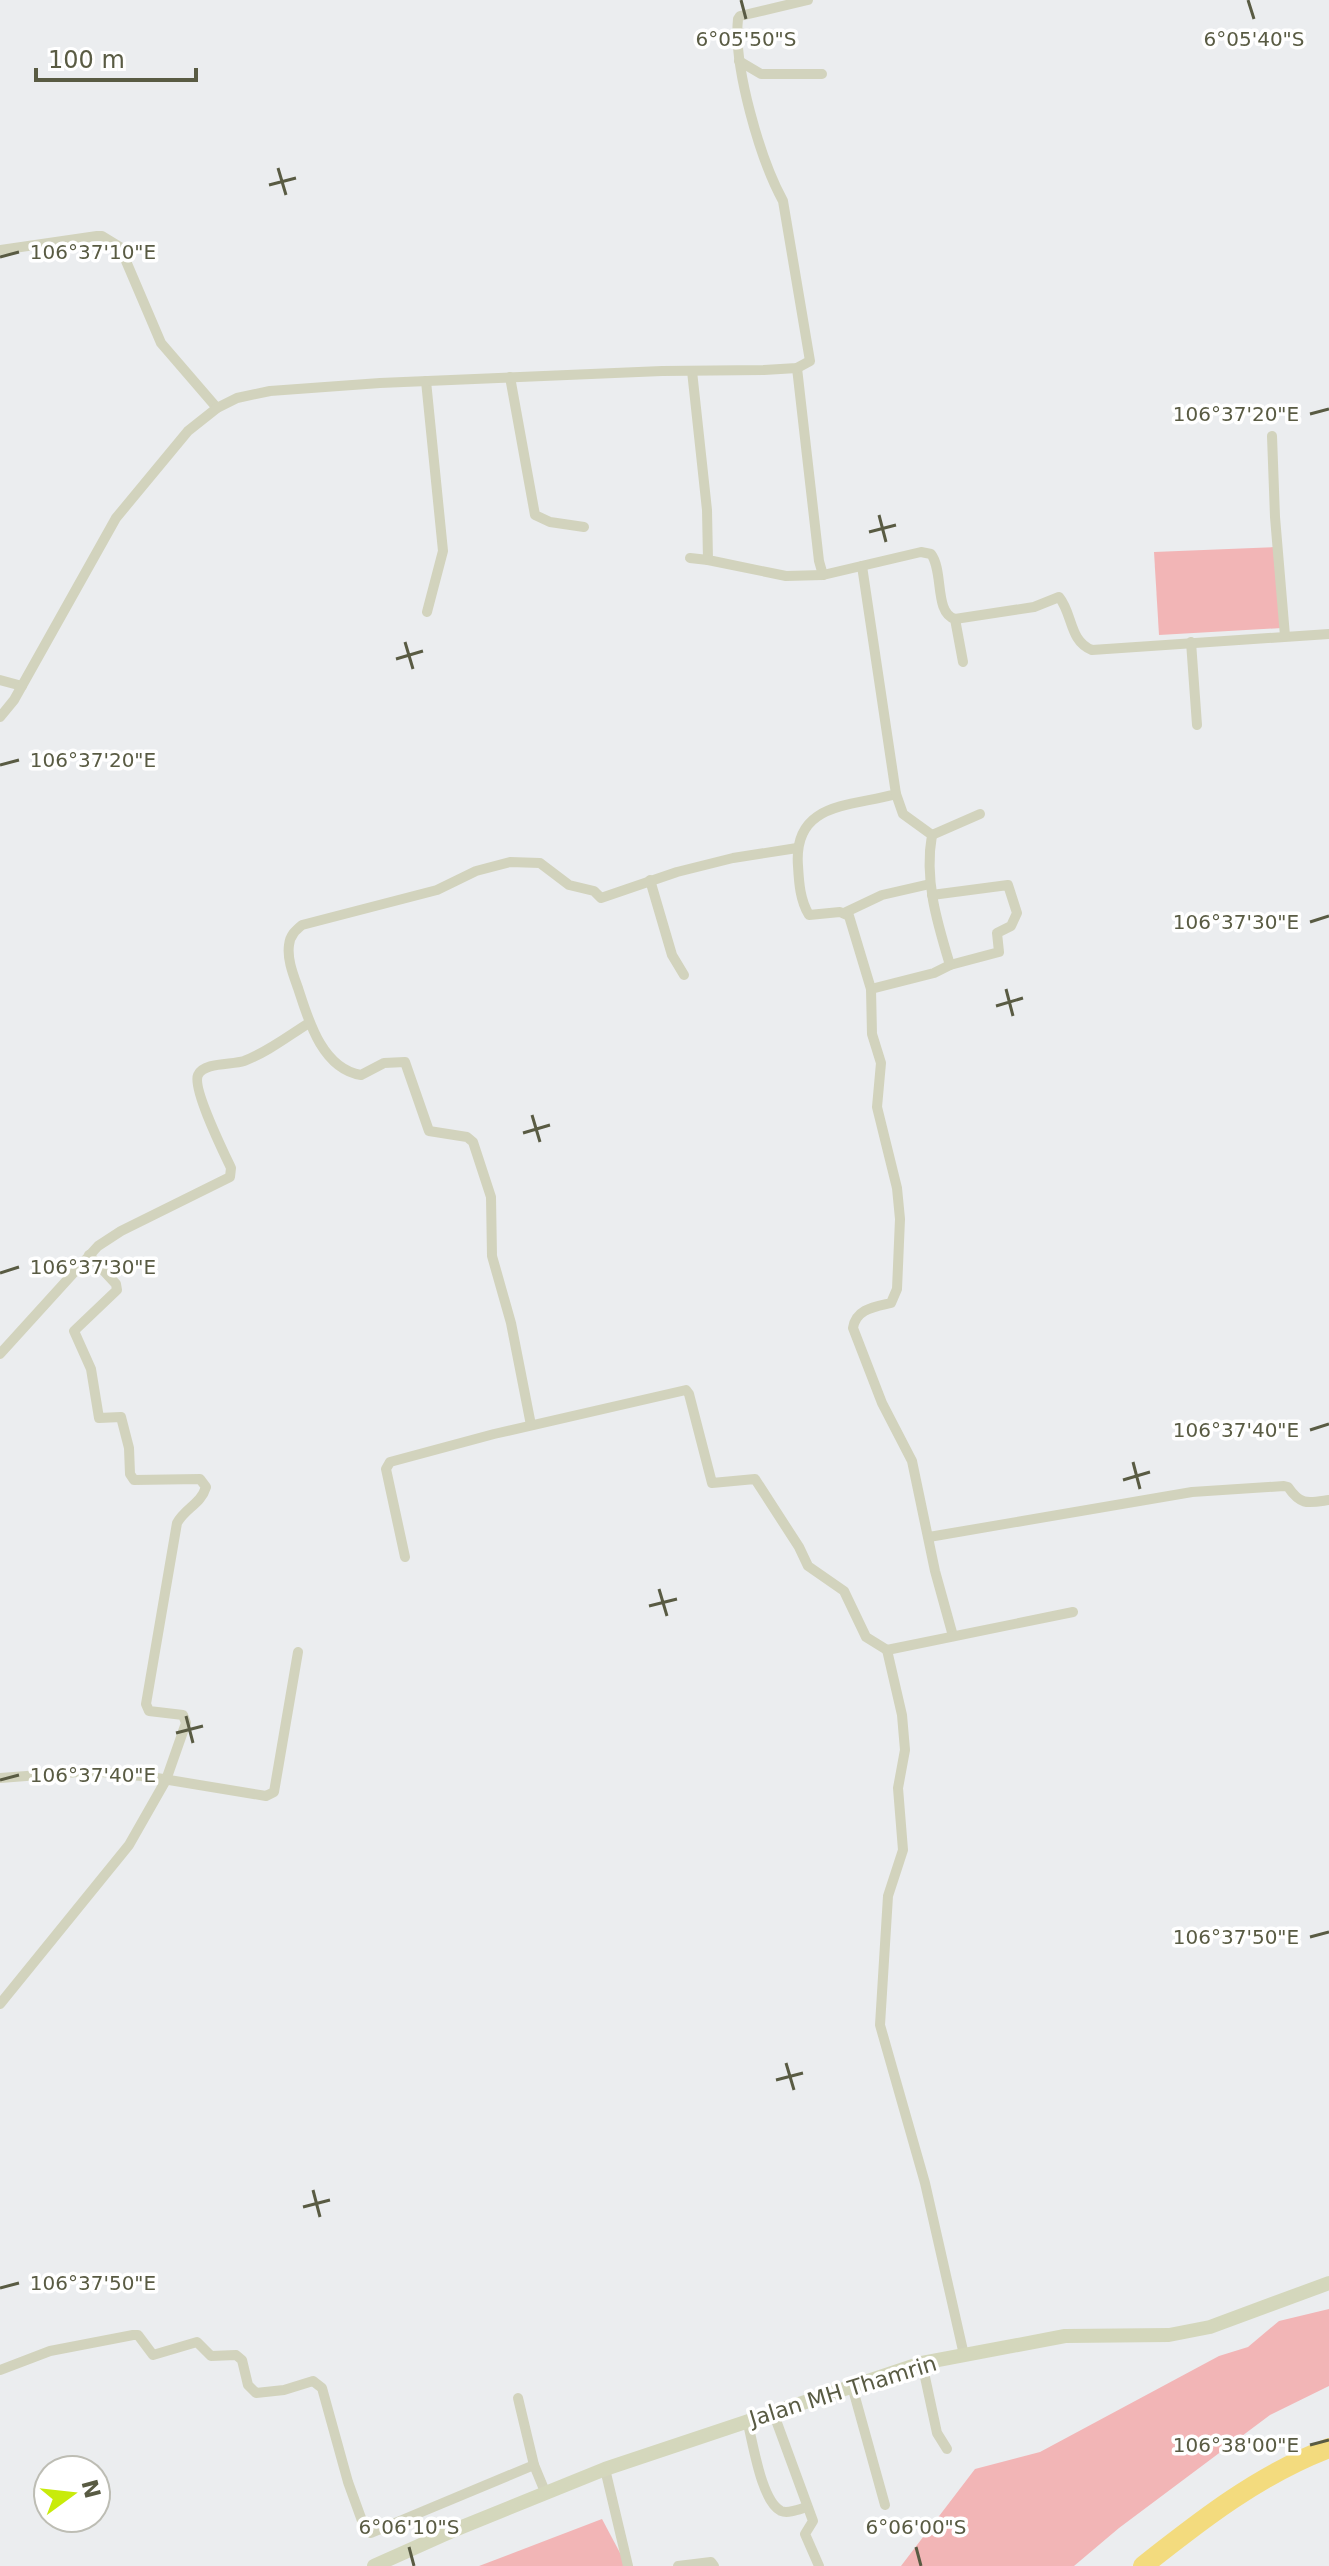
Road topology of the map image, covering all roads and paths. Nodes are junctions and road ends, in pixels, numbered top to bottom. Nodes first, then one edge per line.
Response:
1 (808, 0) edge
2 (739, 61) junction
3 (822, 74) dead end
4 (0, 250) edge
5 (797, 368) junction
6 (692, 371) junction
7 (510, 377) junction
8 (426, 381) junction
9 (217, 408) junction
10 (1272, 436) dead end
11 (584, 527) dead end
12 (690, 558) dead end
13 (708, 560) junction
14 (862, 566) junction
15 (823, 575) junction
16 (427, 612) dead end
17 (955, 619) junction
18 (1329, 634) edge
19 (1285, 636) junction
20 (1191, 642) junction
21 (963, 662) dead end
22 (0, 680) edge
23 (22, 686) junction
24 (0, 717) edge
25 (1197, 725) dead end
26 (896, 794) junction
27 (980, 814) dead end
28 (932, 835) junction
29 (797, 848) junction
30 (650, 880) junction
31 (931, 890) junction
32 (844, 913) junction
33 (950, 965) junction
34 (684, 975) dead end
35 (871, 989) junction
36 (309, 1023) junction
37 (89, 1255) junction
38 (0, 1354) edge
39 (531, 1425) junction
40 (1329, 1500) edge
41 (929, 1537) junction
42 (405, 1557) dead end
43 (1073, 1612) dead end
44 (953, 1636) junction
45 (887, 1650) junction
46 (298, 1652) dead end
47 (0, 1778) edge
48 (166, 1780) junction
49 (0, 2004) edge
50 (1329, 2283) edge
51 (964, 2355) junction
52 (922, 2363) junction
53 (0, 2370) edge
54 (852, 2386) junction
55 (518, 2398) dead end
56 (773, 2412) junction
57 (747, 2420) junction
58 (947, 2449) dead end
59 (534, 2465) junction
60 (605, 2469) junction
61 (546, 2494) junction
62 (885, 2505) dead end
63 (807, 2507) junction
64 (392, 2562) edge
65 (374, 2566) edge
66 (628, 2566) edge
67 (678, 2566) edge
68 (714, 2566) edge
69 (819, 2566) edge

1 - 2 street
2 - 3 street
2 - 5 street
4 - 9 street
5 - 6 street
5 - 15 street
6 - 7 street
6 - 13 street
7 - 8 street
7 - 11 street
8 - 9 street
8 - 16 street
9 - 23 street
10 - 19 street
12 - 13 street
13 - 15 street
14 - 15 street
14 - 17 street
14 - 26 street
17 - 20 street
17 - 21 street
18 - 19 street
19 - 20 street
20 - 25 street
22 - 23 street
23 - 24 street
26 - 28 street
26 - 29 street
27 - 28 street
28 - 31 street
29 - 30 street
29 - 32 street
30 - 34 street
30 - 36 street
31 - 32 street
31 - 33 street
31 - 33 street
32 - 35 street
33 - 35 street
35 - 41 street
36 - 37 street
36 - 39 street
37 - 38 street
37 - 48 street
39 - 42 street
39 - 45 street
40 - 41 street
41 - 44 street
43 - 44 street
44 - 45 street
45 - 51 street
46 - 48 street
47 - 48 street
48 - 49 street
50 - 51 street, Jalan MH Thamrin
51 - 52 street, Jalan MH Thamrin
52 - 54 street, Jalan MH Thamrin
52 - 58 street
53 - 59 street
54 - 56 street, Jalan MH Thamrin
54 - 62 street
55 - 59 street
56 - 57 street, Jalan MH Thamrin
56 - 63 street
57 - 60 street, Jalan MH Thamrin
57 - 63 street
59 - 61 street
60 - 61 street, Jalan MH Thamrin
60 - 66 street
61 - 64 street, Jalan MH Thamrin
63 - 69 street
64 - 65 street, Jalan MH Thamrin
67 - 68 street

